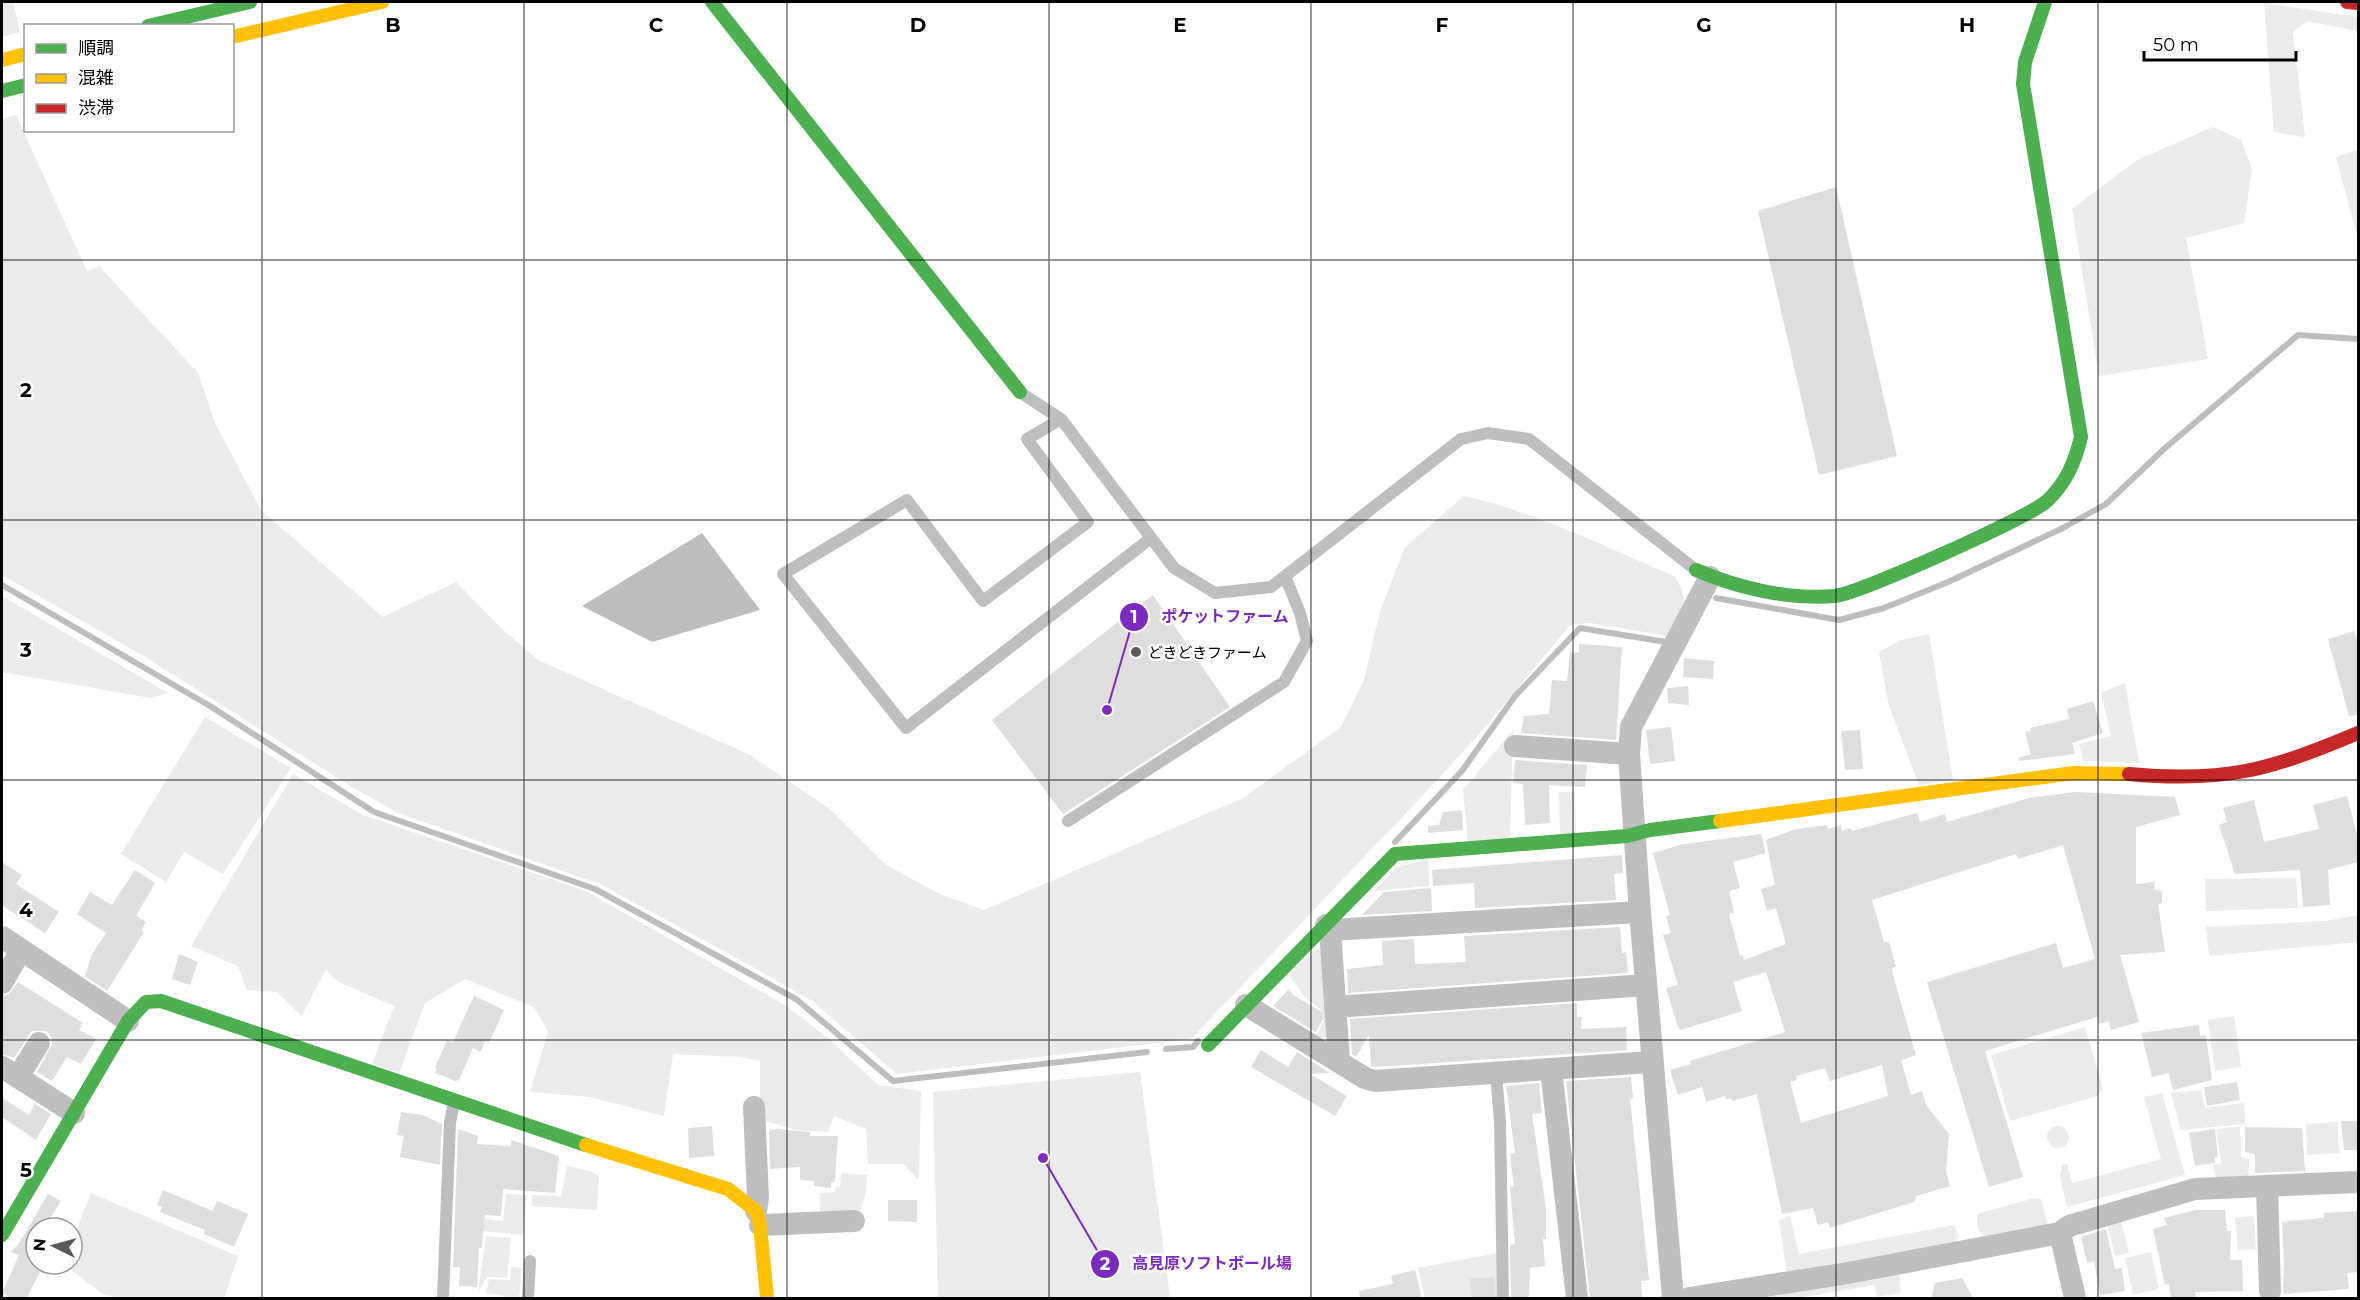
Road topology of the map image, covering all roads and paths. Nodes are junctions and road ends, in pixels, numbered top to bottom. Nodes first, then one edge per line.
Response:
1 (250, 2) edge
2 (382, 2) edge
3 (712, 2) edge
4 (2045, 2) edge
5 (2347, 2) edge
6 (2358, 3) edge
7 (156, 24) edge
8 (234, 37) edge
9 (24, 54) edge
10 (2, 60) edge
11 (24, 86) edge
12 (2, 91) edge
13 (1020, 392) joint
14 (1061, 419) junction
15 (1151, 538) junction
16 (1703, 574) junction
17 (1285, 576) junction
18 (2358, 739) edge
19 (1515, 746) dead end
20 (1629, 754) junction
21 (1068, 821) dead end
22 (1636, 834) junction
23 (1640, 912) junction
24 (1328, 928) junction
25 (2, 937) edge
26 (21, 950) junction
27 (2, 983) edge
28 (1646, 985) junction
29 (1246, 1005) junction
30 (1335, 1007) junction
31 (128, 1022) junction
32 (39, 1042) dead end
33 (1208, 1045) dead end
34 (1339, 1061) junction
35 (1651, 1062) junction
36 (1551, 1069) junction
37 (10, 1072) edge
38 (1496, 1074) junction
39 (454, 1101) junction
40 (754, 1107) dead end
41 (74, 1113) junction
42 (2358, 1182) edge
43 (2267, 1186) junction
44 (758, 1218) junction
45 (854, 1221) dead end
46 (2060, 1233) junction
47 (2, 1234) edge
48 (530, 1261) dead end
49 (2270, 1292) dead end
50 (443, 1299) edge
51 (528, 1299) edge
52 (767, 1299) edge
53 (1503, 1299) edge
54 (1577, 1299) edge
55 (1673, 1299) edge
56 (1689, 1299) edge
57 (2075, 1299) edge

1 - 7 main road
2 - 8 main road
3 - 13 main road
4 - 16 main road
5 - 6 main road
9 - 10 main road
11 - 12 main road
13 - 14 lane
14 - 15 lane
14 - 15 lane
15 - 17 lane
16 - 17 lane
16 - 20 street
17 - 21 lane
18 - 22 main road
19 - 20 street
20 - 22 street
22 - 23 street
22 - 24 main road
23 - 24 street
23 - 28 street
24 - 29 main road
24 - 30 street
25 - 26 street
26 - 27 street
26 - 31 street
28 - 30 street
28 - 35 street
29 - 33 main road
29 - 34 street
30 - 34 street
31 - 39 main road
31 - 41 main road
32 - 37 street
34 - 38 street
35 - 36 street
35 - 55 street
36 - 38 street
36 - 54 street
37 - 41 street
38 - 53 lane
39 - 44 main road
39 - 50 lane
40 - 44 street
41 - 47 main road
42 - 43 street
43 - 46 street
43 - 49 street
44 - 45 street
44 - 52 main road
46 - 56 street
46 - 57 street
48 - 51 lane

